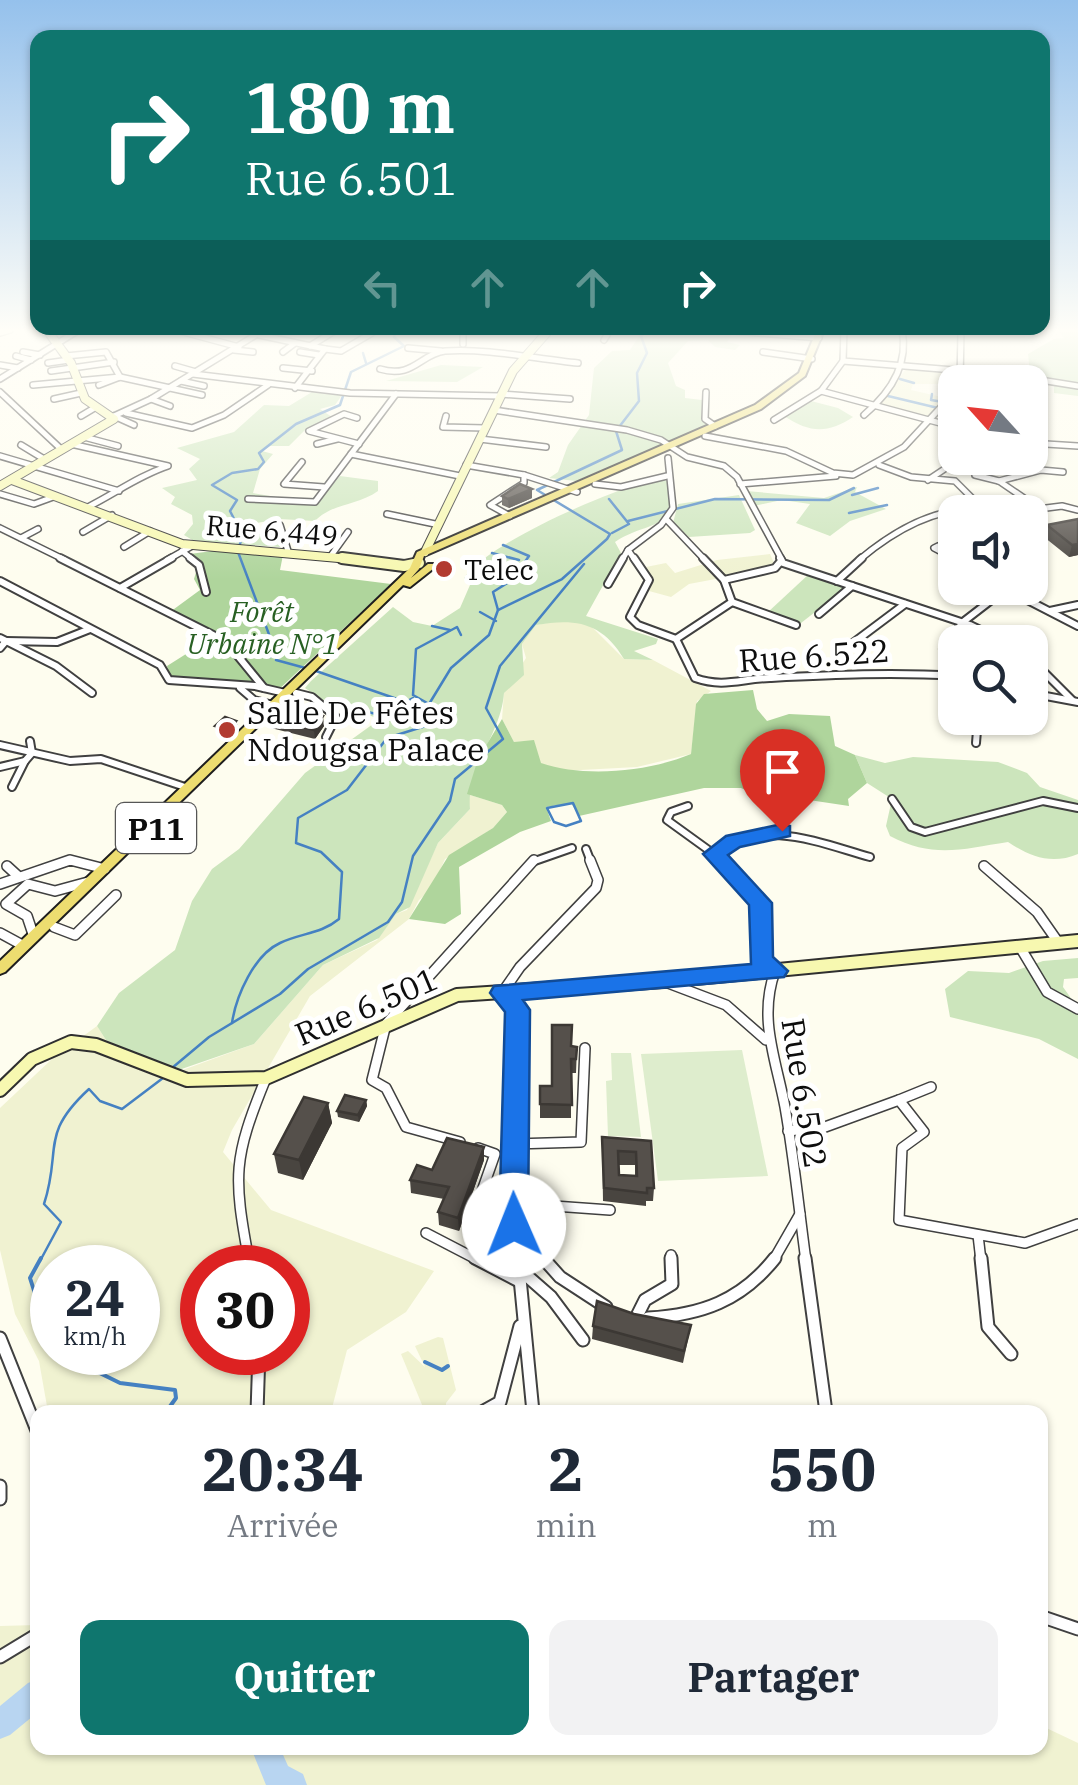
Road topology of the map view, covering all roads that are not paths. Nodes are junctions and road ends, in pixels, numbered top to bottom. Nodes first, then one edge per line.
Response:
1 (22, 413) edge
2 (86, 413) edge
3 (108, 413) edge
4 (125, 413) edge
5 (127, 413) edge
6 (226, 413) edge
7 (382, 413) edge
8 (492, 413) edge
9 (525, 413) edge
10 (553, 413) edge
11 (705, 413) edge
12 (740, 413) edge
13 (754, 413) edge
14 (785, 413) edge
15 (906, 413) edge
16 (938, 414) edge
17 (81, 416) dead end
18 (114, 416) junction
19 (446, 416) dead end
20 (550, 416) junction
21 (357, 418) dead end
22 (774, 420) dead end
23 (933, 420) junction
24 (938, 421) edge
25 (134, 424) dead end
26 (715, 426) junction
27 (485, 428) junction
28 (705, 436) junction
29 (84, 437) junction
30 (341, 438) junction
31 (480, 438) junction
32 (71, 444) junction
33 (317, 444) dead end
34 (359, 444) junction
35 (1048, 444) edge
36 (21, 445) dead end
37 (118, 446) dead end
38 (810, 446) dead end
39 (1078, 446) edge
40 (546, 447) dead end
41 (60, 449) junction
42 (677, 449) junction
43 (351, 454) junction
44 (799, 454) junction
45 (0, 456) edge
46 (665, 457) junction
47 (132, 459) junction
48 (41, 461) junction
49 (302, 462) dead end
50 (466, 465) junction
51 (879, 465) junction
52 (118, 466) dead end
53 (1062, 472) dead end
54 (938, 473) edge
55 (151, 475) junction
56 (975, 475) dead end
57 (460, 476) junction
58 (668, 476) junction
59 (840, 476) junction
60 (524, 479) junction
61 (12, 480) junction
62 (928, 480) junction
63 (999, 481) junction
64 (158, 483) dead end
65 (596, 484) junction
66 (740, 484) junction
67 (324, 487) junction
68 (0, 490) edge
69 (120, 491) junction
70 (574, 491) junction
71 (969, 495) edge
72 (1020, 495) edge
73 (60, 497) junction
74 (248, 499) dead end
75 (88, 507) junction
76 (1048, 507) edge
77 (1078, 510) edge
78 (387, 514) dead end
79 (112, 516) junction
80 (510, 516) junction
81 (666, 518) junction
82 (938, 519) edge
83 (435, 524) junction
84 (280, 525) dead end
85 (0, 528) edge
86 (1062, 529) edge
87 (38, 530) dead end
88 (1048, 530) edge
89 (150, 531) junction
90 (83, 532) dead end
91 (348, 532) dead end
92 (21, 538) junction
93 (124, 546) dead end
94 (192, 546) junction
95 (938, 546) dead end
96 (628, 550) junction
97 (938, 550) edge
98 (182, 551) junction
99 (288, 551) junction
100 (439, 555) junction
101 (330, 557) junction
102 (781, 561) junction
103 (418, 564) junction
104 (431, 566) junction
105 (724, 580) junction
106 (837, 580) junction
107 (0, 581) edge
108 (608, 584) dead end
109 (852, 586) junction
110 (120, 588) junction
111 (206, 592) dead end
112 (732, 602) junction
113 (906, 604) junction
114 (984, 605) edge
115 (1038, 605) edge
116 (1078, 605) edge
117 (1050, 611) junction
118 (819, 614) dead end
119 (963, 622) junction
120 (796, 624) dead end
121 (961, 625) edge
122 (969, 625) edge
123 (1078, 626) edge
124 (90, 629) junction
125 (676, 639) junction
126 (2, 642) edge
127 (849, 646) dead end
128 (314, 670) junction
129 (1048, 675) edge
130 (938, 676) edge
131 (240, 688) dead end
132 (264, 688) junction
133 (92, 693) dead end
134 (290, 693) junction
135 (1048, 696) edge
136 (1075, 701) edge
137 (273, 705) junction
138 (977, 735) edge
139 (326, 736) dead end
140 (30, 740) dead end
141 (976, 744) dead end
142 (0, 745) edge
143 (91, 750) dead end
144 (32, 753) junction
145 (24, 761) junction
146 (83, 761) junction
147 (0, 767) edge
148 (12, 786) dead end
149 (188, 788) junction
150 (892, 799) dead end
151 (688, 806) dead end
152 (1078, 808) edge
153 (572, 848) dead end
154 (586, 849) dead end
155 (714, 854) junction
156 (870, 858) dead end
157 (7, 866) dead end
158 (984, 866) dead end
159 (104, 869) junction
160 (19, 877) junction
161 (93, 880) junction
162 (0, 884) edge
163 (116, 894) dead end
164 (54, 928) junction
165 (0, 933) edge
166 (29, 941) junction
167 (1078, 941) edge
168 (1058, 942) junction
169 (1020, 947) junction
170 (0, 969) edge
171 (776, 971) junction
172 (0, 980) edge
173 (664, 981) junction
174 (502, 993) junction
175 (1078, 1009) edge
176 (386, 1024) junction
177 (769, 1044) junction
178 (585, 1048) dead end
179 (266, 1078) junction
180 (931, 1086) dead end
181 (0, 1090) edge
182 (900, 1100) junction
183 (788, 1131) junction
184 (514, 1144) junction
185 (512, 1203) junction
186 (610, 1210) dead end
187 (800, 1214) junction
188 (1078, 1224) edge
189 (514, 1225) junction
190 (426, 1232) dead end
191 (978, 1235) junction
192 (246, 1245) edge
193 (672, 1256) dead end
194 (518, 1275) junction
195 (636, 1318) junction
196 (521, 1320) junction
197 (0, 1338) edge
198 (583, 1340) dead end
199 (1010, 1354) dead end
200 (258, 1375) edge
201 (257, 1405) edge
202 (495, 1405) edge
203 (533, 1405) edge
204 (825, 1405) edge
205 (30, 1413) edge
206 (0, 1486) edge
207 (0, 1500) edge
208 (1048, 1619) edge
209 (1078, 1629) edge
210 (30, 1639) edge
211 (0, 1657) edge

1 - 41 street
2 - 17 street
3 - 18 street
4 - 18 street
5 - 6 street
7 - 34 street
8 - 27 street
9 - 20 street
10 - 20 street
11 - 26 street
12 - 26 main road
13 - 28 main road
14 - 22 street
15 - 23 street
16 - 23 street
18 - 25 street
18 - 29 street
19 - 27 street
20 - 42 street
21 - 30 street
23 - 24 street
23 - 51 street
26 - 42 main road
27 - 31 street
28 - 42 main road
28 - 44 street
29 - 32 street
29 - 37 street
30 - 33 street
30 - 34 street
31 - 40 street
31 - 50 street
32 - 41 street
32 - 47 street
34 - 43 street
35 - 39 street
36 - 48 street
38 - 44 street
41 - 48 street
42 - 46 main road
42 - 66 street
42 - 70 main road
43 - 57 street
43 - 67 street
44 - 59 street
45 - 48 street
46 - 58 street
46 - 65 main road
47 - 52 street
47 - 55 street
48 - 61 street
48 - 69 street
49 - 67 street
50 - 57 street
50 - 60 street
51 - 59 street
51 - 62 street
53 - 63 street
54 - 62 street
55 - 64 street
55 - 69 street
56 - 63 street
57 - 83 street
58 - 65 street
58 - 81 street
59 - 66 street
60 - 70 street
60 - 80 street
61 - 68 street
61 - 73 street, Rue 6.449
62 - 71 street
63 - 72 street
65 - 70 main road
66 - 102 street
67 - 74 street
68 - 73 street
69 - 75 street
70 - 80 main road
70 - 100 main road
73 - 75 street, Rue 6.449
75 - 79 street, Rue 6.449
76 - 77 street
78 - 83 street
79 - 89 street, Rue 6.449
79 - 90 street
80 - 100 main road
81 - 96 street
81 - 105 street
82 - 106 street
83 - 100 street
84 - 99 street
85 - 92 street
86 - 88 street
87 - 92 street
89 - 93 street
89 - 94 street, Rue 6.449
91 - 101 street
92 - 110 street
94 - 98 street
94 - 99 street, Rue 6.449
95 - 97 street
96 - 108 street
96 - 125 street
98 - 110 street
98 - 111 street
99 - 101 street, Rue 6.449
100 - 103 main road, P11
100 - 104 main road
101 - 103 street, Rue 6.449
102 - 105 street
102 - 106 street
103 - 104 main road
103 - 128 main road, P11
104 - 128 main road, P11
105 - 112 street, Rue 6.522
106 - 109 street
107 - 124 street
109 - 113 street
109 - 118 street
110 - 132 street
112 - 120 street
112 - 125 street, Rue 6.522
113 - 119 street
113 - 127 street
114 - 119 street
115 - 117 street
116 - 117 street
117 - 123 street
119 - 121 street
119 - 122 street
124 - 126 street
124 - 132 street
125 - 130 street, Rue 6.522
126 - 133 street
128 - 134 main road, P11
129 - 136 street
131 - 137 street
132 - 134 street
134 - 137 main road, P11
134 - 139 street
134 - 164 main road, P11
135 - 136 street
137 - 149 main road, P11
138 - 141 street
140 - 144 street
142 - 144 street
143 - 146 street
144 - 145 street
144 - 146 street
145 - 147 street
145 - 148 street
146 - 149 street
149 - 159 main road, P11
150 - 152 street
151 - 155 street
153 - 176 street
154 - 174 street
155 - 156 street
155 - 171 street
157 - 160 street
158 - 168 street
159 - 160 street
159 - 161 main road, P11
160 - 162 street
161 - 166 main road, P11
161 - 166 street
163 - 164 street
164 - 172 main road, P11
165 - 166 street
166 - 170 main road, P11
167 - 168 street, Rue 6.501
168 - 169 street, Rue 6.501
169 - 171 street, Rue 6.501
169 - 175 street
171 - 173 street, Rue 6.501
171 - 177 street, Rue 6.502
173 - 174 street, Rue 6.501
173 - 177 street
174 - 176 street, Rue 6.501
174 - 184 street
176 - 179 street, Rue 6.501
176 - 189 street
177 - 183 street, Rue 6.502
178 - 184 street
179 - 181 street, Rue 6.501
179 - 192 street
180 - 182 street
182 - 183 street
182 - 191 street
183 - 187 street, Rue 6.502
184 - 185 street
185 - 186 street
185 - 189 street
187 - 195 street
187 - 204 street, Rue 6.502
188 - 191 street
189 - 194 street
189 - 195 street
190 - 194 street
191 - 199 street
193 - 195 street
194 - 196 street
194 - 198 street
196 - 202 street
196 - 203 street
197 - 205 street
200 - 201 street
206 - 207 street
208 - 209 street
210 - 211 street

